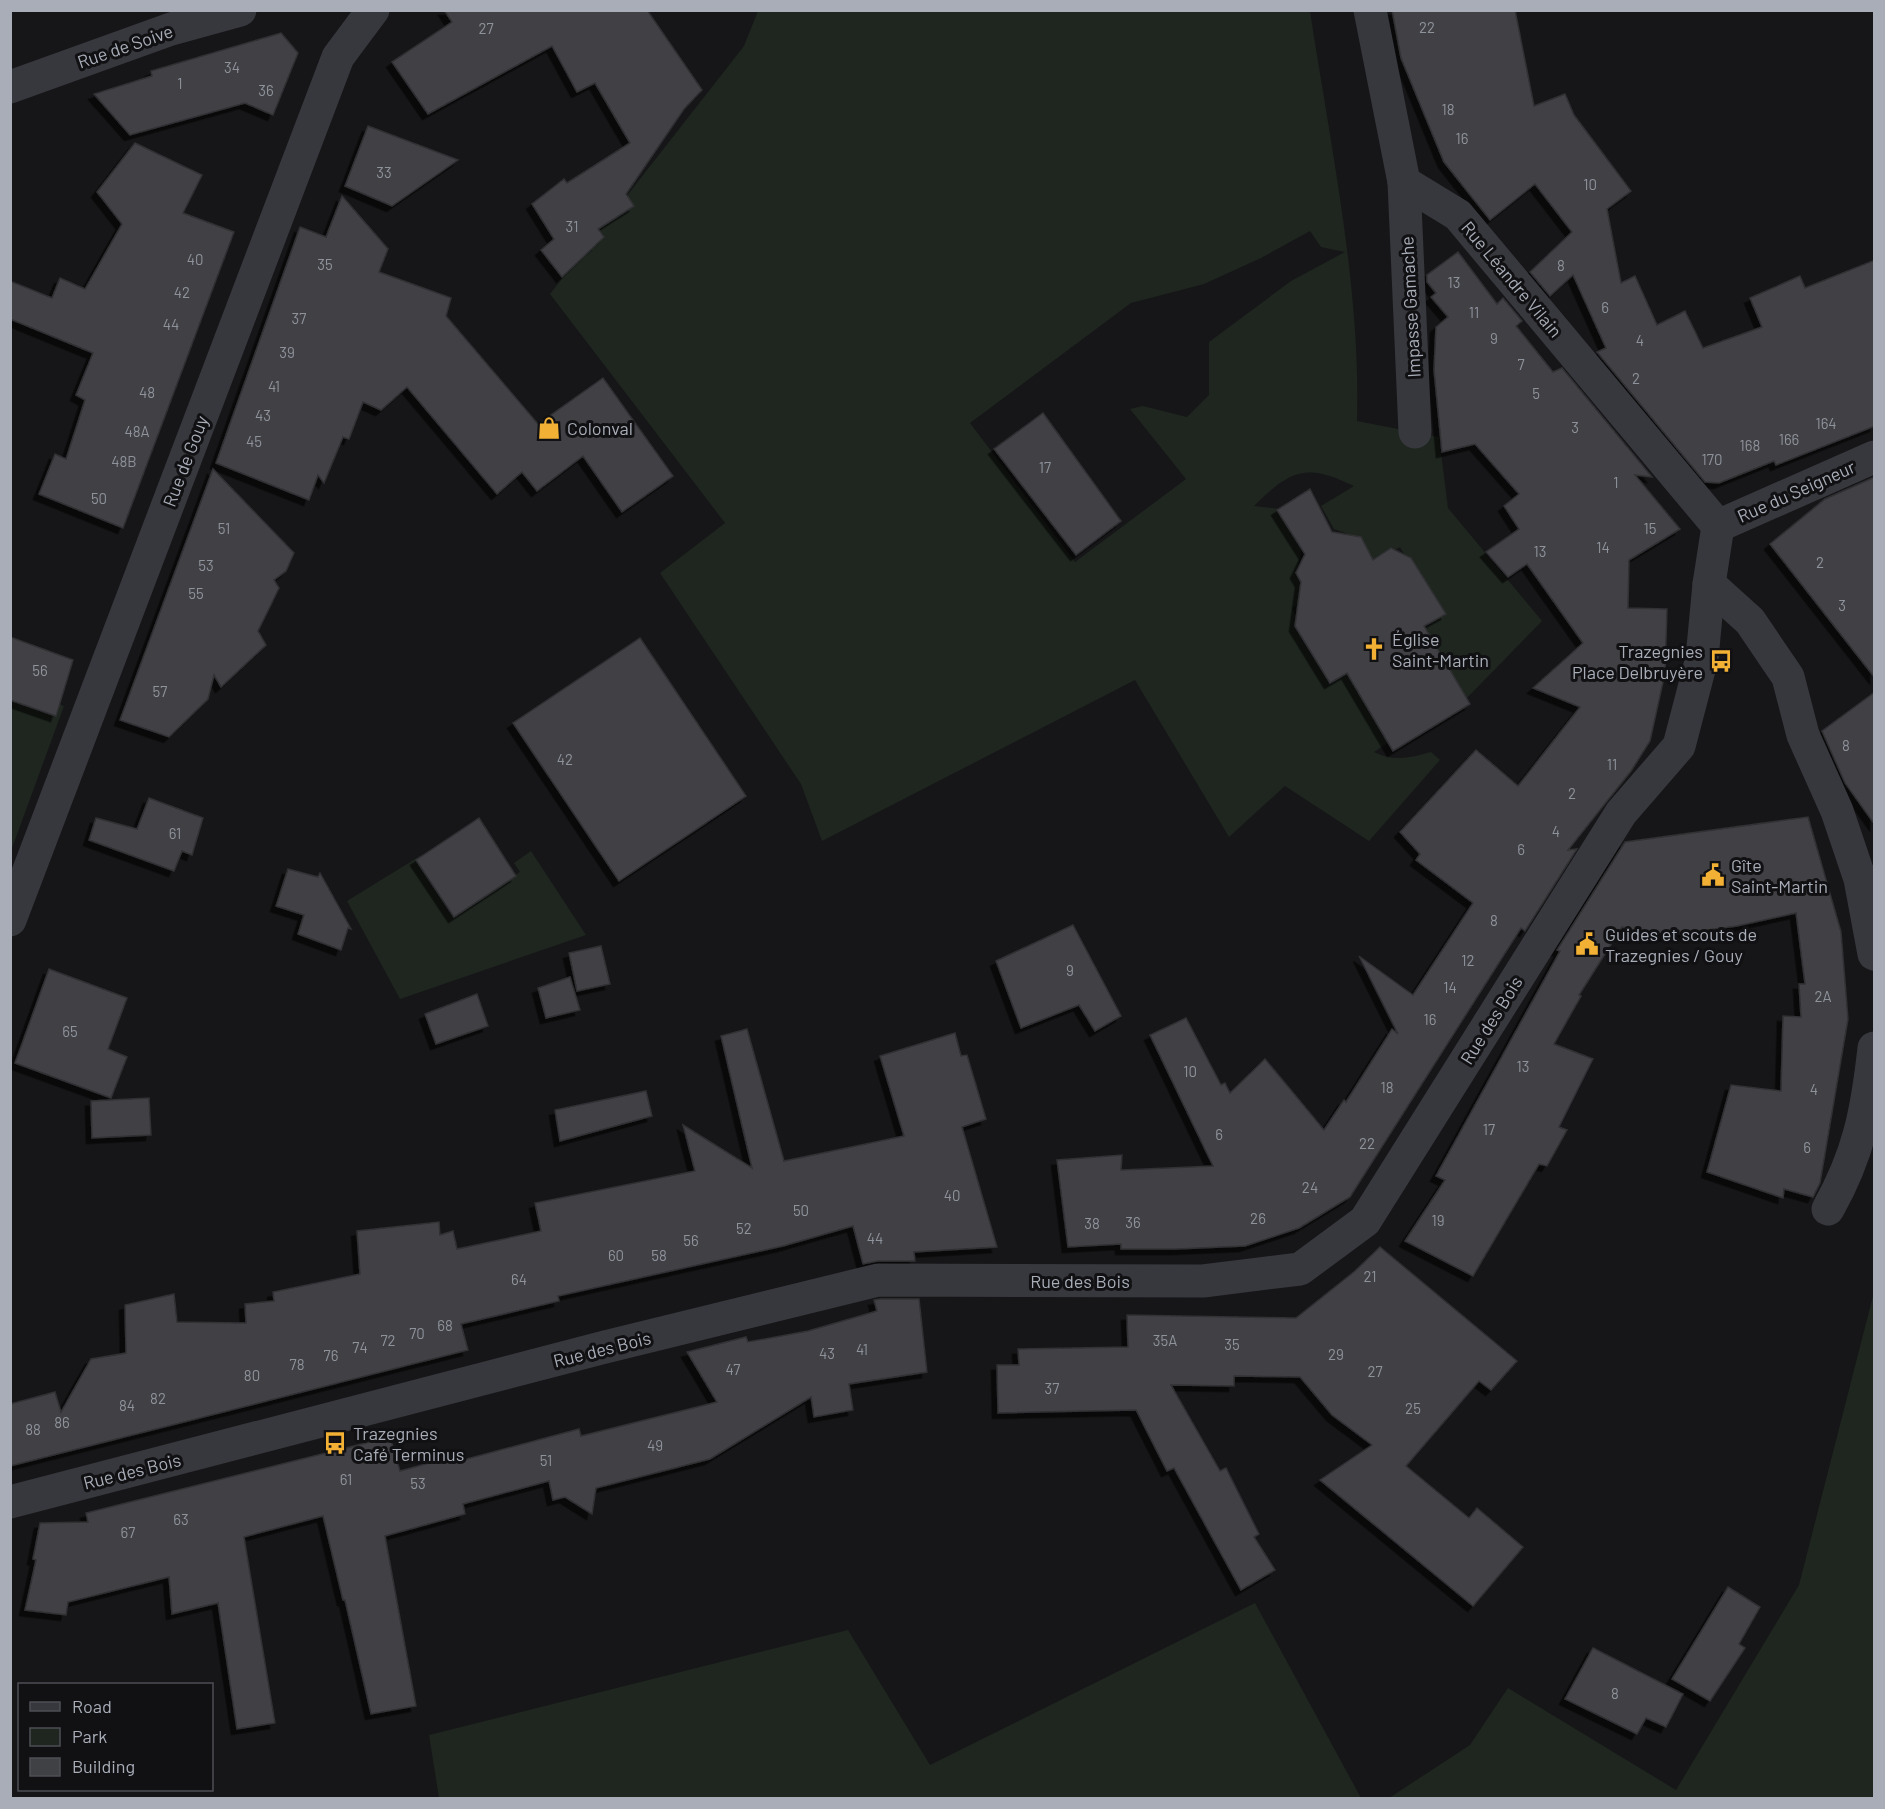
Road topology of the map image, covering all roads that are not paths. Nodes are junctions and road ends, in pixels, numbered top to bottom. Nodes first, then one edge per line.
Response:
1 (240, 10) edge
2 (373, 10) edge
3 (1370, 10) edge
4 (10, 87) edge
5 (1404, 182) junction
6 (1415, 432) dead end
7 (1875, 457) edge
8 (1718, 525) junction
9 (1709, 584) junction
10 (10, 920) edge
11 (1875, 954) edge
12 (1875, 1048) edge
13 (1827, 1209) dead end
14 (10, 1502) edge

1 - 4 street, Rue de Soive
2 - 10 street, Rue de Gouy
3 - 5 street
5 - 6 street, Impasse Gamache
5 - 8 street, Rue Léandre Vilain
7 - 8 street, Rue du Seigneur
8 - 9 street, Rue des Bois
9 - 11 street
9 - 14 street, Rue des Bois
12 - 13 street

